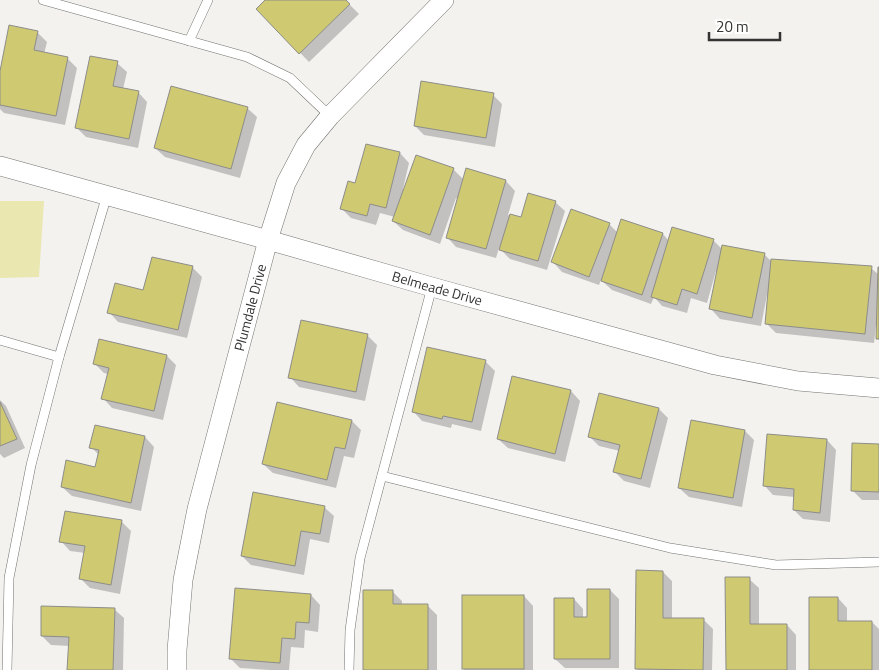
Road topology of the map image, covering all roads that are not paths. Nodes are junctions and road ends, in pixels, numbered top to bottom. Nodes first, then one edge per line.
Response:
1 (43, 0) edge
2 (208, 0) edge
3 (444, 0) edge
4 (189, 41) junction
5 (330, 116) junction
6 (0, 166) edge
7 (107, 195) junction
8 (268, 240) junction
9 (432, 287) junction
10 (0, 340) edge
11 (59, 357) junction
12 (879, 388) edge
13 (382, 476) junction
14 (879, 562) edge
15 (6, 670) edge
16 (177, 670) edge
17 (349, 670) edge

1 - 4 lane
2 - 4 lane
3 - 5 street, Plumdale Drive
4 - 5 lane
5 - 8 street, Plumdale Drive
6 - 7 street, Belmeade Drive
7 - 8 street, Belmeade Drive
7 - 11 lane
8 - 9 street, Belmeade Drive
8 - 16 street, Plumdale Drive
9 - 12 street, Belmeade Drive
9 - 13 lane
10 - 11 lane
11 - 15 lane
13 - 14 lane
13 - 17 lane

